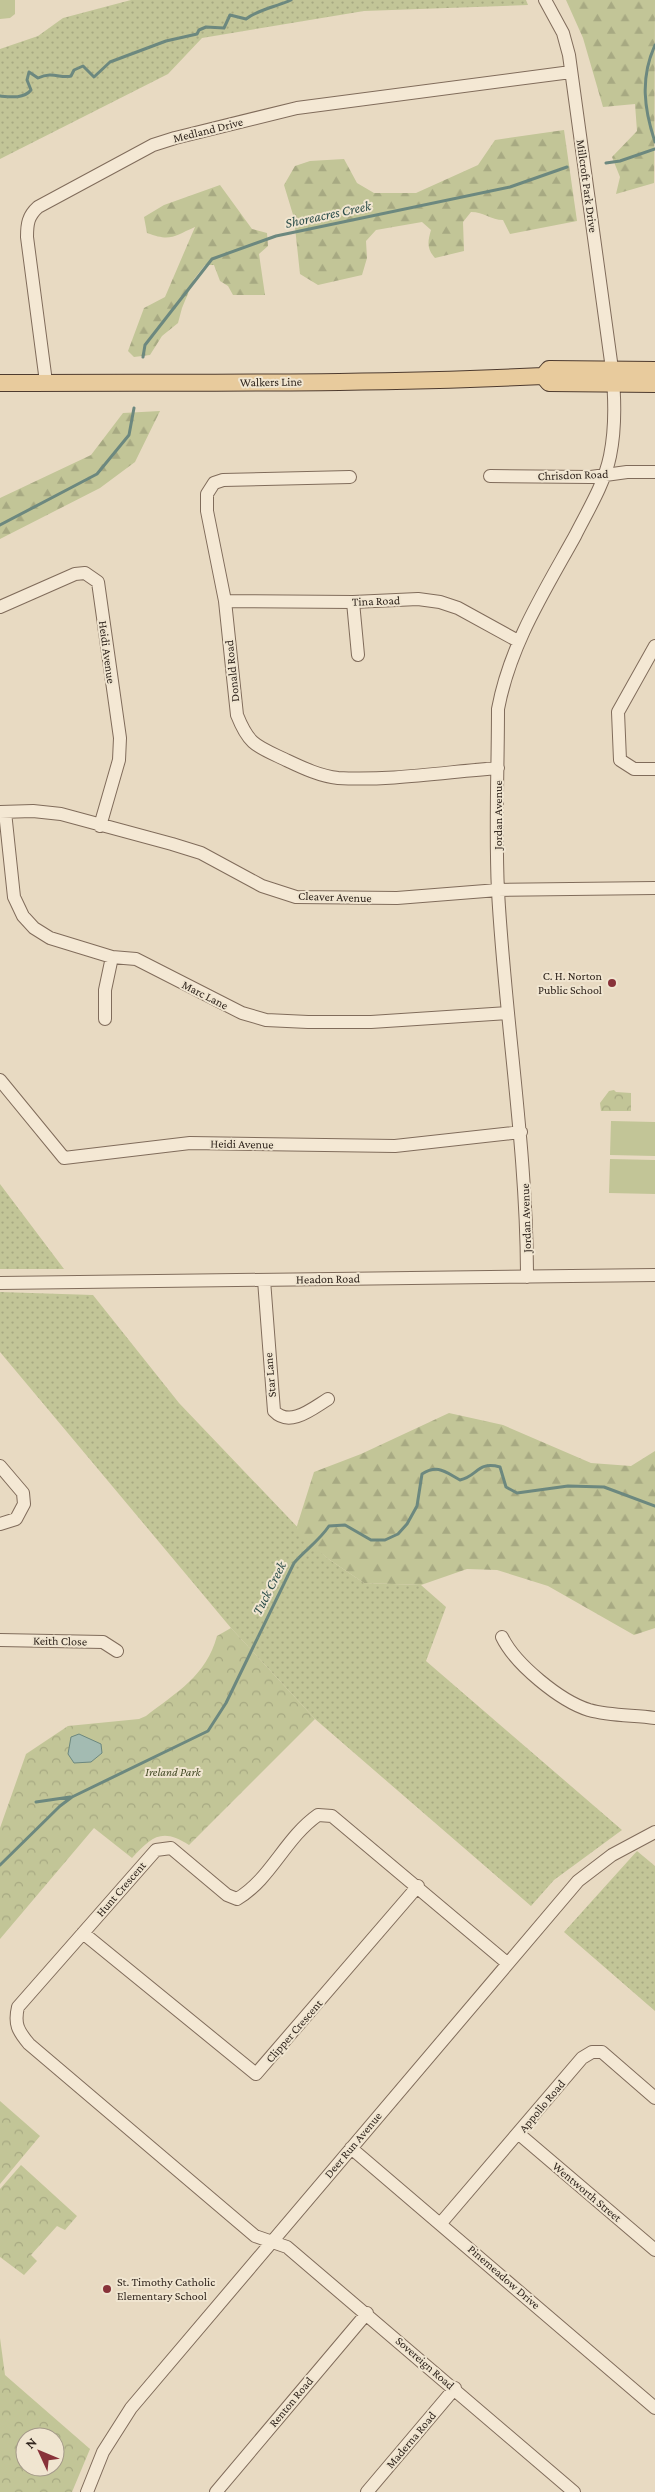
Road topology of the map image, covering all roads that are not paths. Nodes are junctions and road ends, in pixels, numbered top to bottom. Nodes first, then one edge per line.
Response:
1 (545, 0) edge
2 (571, 72) junction
3 (655, 370) edge
4 (612, 376) junction
5 (46, 382) junction
6 (0, 383) edge
7 (655, 384) edge
8 (655, 472) edge
9 (605, 475) junction
10 (490, 476) dead end
11 (350, 477) dead end
12 (225, 601) junction
13 (352, 602) junction
14 (0, 607) edge
15 (518, 641) junction
16 (655, 646) edge
17 (358, 655) dead end
18 (498, 768) junction
19 (655, 769) edge
20 (2, 812) edge
21 (100, 826) junction
22 (655, 888) edge
23 (498, 890) junction
24 (112, 957) junction
25 (508, 1013) junction
26 (105, 1019) dead end
27 (0, 1080) edge
28 (521, 1132) junction
29 (655, 1275) edge
30 (527, 1277) junction
31 (264, 1280) junction
32 (0, 1283) edge
33 (328, 1399) dead end
34 (0, 1466) edge
35 (0, 1524) edge
36 (502, 1637) dead end
37 (0, 1640) edge
38 (117, 1651) dead end
39 (655, 1718) edge
40 (655, 1832) edge
41 (418, 1886) junction
42 (83, 1933) junction
43 (507, 1963) junction
44 (655, 2098) edge
45 (519, 2134) junction
46 (351, 2148) junction
47 (441, 2223) junction
48 (272, 2241) junction
49 (655, 2250) edge
50 (367, 2313) junction
51 (455, 2388) junction
52 (655, 2408) edge
53 (87, 2492) edge
54 (216, 2492) edge
55 (367, 2492) edge
56 (574, 2492) edge

1 - 2 street, Millcroft Park Drive
2 - 4 street, Millcroft Park Drive
2 - 5 street, Medland Drive
3 - 4 main road, Walkers Line
4 - 5 main road, Walkers Line
4 - 7 main road, Walkers Line
4 - 9 street, Jordan Avenue
5 - 6 main road, Walkers Line
8 - 9 street, Chrisdon Road
9 - 10 street, Chrisdon Road
9 - 15 street, Jordan Avenue
11 - 12 street, Donald Road
12 - 13 street, Tina Road
12 - 18 street, Donald Road
13 - 15 street, Tina Road
13 - 17 street
14 - 21 street, Heidi Avenue
15 - 18 street, Jordan Avenue
16 - 19 street
18 - 23 street, Jordan Avenue
20 - 21 street, Cleaver Avenue
20 - 24 street, Marc Lane
21 - 23 street, Cleaver Avenue
22 - 23 street, Cleaver Avenue
23 - 25 street, Jordan Avenue
24 - 25 street, Marc Lane
24 - 26 street
25 - 28 street, Jordan Avenue
27 - 28 street, Heidi Avenue
28 - 30 street, Jordan Avenue
29 - 30 street, Headon Road
30 - 31 street, Headon Road
31 - 32 street, Headon Road
31 - 33 street, Star Lane
34 - 35 street
36 - 39 street
37 - 38 street, Keith Close
40 - 43 street, Deer Run Avenue
41 - 42 street, Hunt Crescent
41 - 42 street, Clipper Crescent
41 - 43 street, Hunt Crescent
42 - 48 street, Hunt Crescent
43 - 46 street, Deer Run Avenue
44 - 45 street, Appollo Road
45 - 47 street, Appollo Road
45 - 49 street, Wentworth Street
46 - 47 street, Pinemeadow Drive
46 - 48 street, Deer Run Avenue
47 - 52 street, Pinemeadow Drive
48 - 50 street, Sovereign Road
48 - 53 street, Deer Run Avenue
50 - 51 street, Sovereign Road
50 - 54 street, Renton Road
51 - 55 street, Maderna Road
51 - 56 street, Sovereign Road

